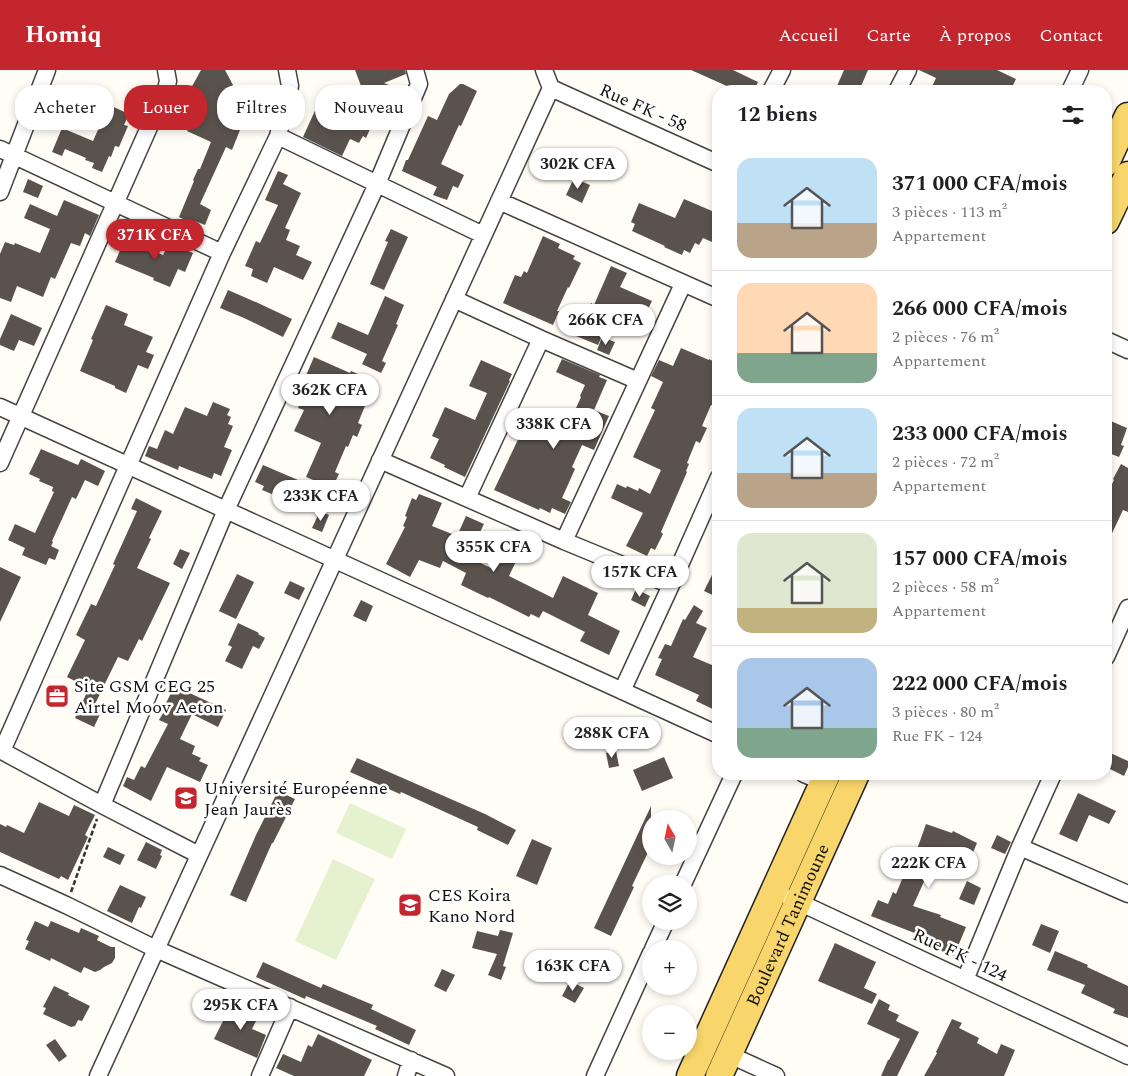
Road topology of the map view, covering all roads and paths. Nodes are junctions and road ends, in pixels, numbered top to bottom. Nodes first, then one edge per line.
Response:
1 (47, 70) edge
2 (166, 70) edge
3 (286, 70) edge
4 (415, 70) edge
5 (544, 70) edge
6 (782, 70) edge
7 (908, 70) edge
8 (1080, 70) edge
9 (774, 85) edge
10 (900, 85) edge
11 (1073, 85) edge
12 (551, 88) junction
13 (1128, 116) edge
14 (278, 136) junction
15 (1112, 150) edge
16 (7, 153) edge
17 (712, 161) edge
18 (1128, 176) edge
19 (377, 184) junction
20 (0, 192) edge
21 (499, 201) junction
22 (116, 204) junction
23 (1112, 208) edge
24 (484, 235) junction
25 (222, 253) junction
26 (683, 284) junction
27 (712, 296) edge
28 (454, 299) junction
29 (541, 339) junction
30 (1112, 343) edge
31 (1128, 350) edge
32 (638, 381) junction
33 (0, 407) edge
34 (21, 416) junction
35 (380, 460) junction
36 (0, 463) edge
37 (128, 465) junction
38 (712, 493) edge
39 (467, 498) junction
40 (226, 510) junction
41 (564, 541) junction
42 (335, 559) junction
43 (671, 585) junction
44 (1128, 608) edge
45 (1112, 643) edge
46 (622, 691) junction
47 (712, 732) edge
48 (1, 750) edge
49 (731, 780) edge
50 (817, 780) edge
51 (853, 780) edge
52 (1050, 780) edge
53 (102, 805) junction
54 (1020, 847) junction
55 (199, 855) junction
56 (0, 875) edge
57 (687, 875) edge
58 (1128, 894) edge
59 (786, 896) junction
60 (66, 905) junction
61 (156, 950) junction
62 (642, 973) edge
63 (965, 980) junction
64 (290, 1007) junction
65 (1128, 1056) edge
66 (410, 1060) junction
67 (723, 1065) edge
68 (98, 1076) edge
69 (260, 1076) edge
70 (406, 1076) edge
71 (446, 1076) edge
72 (595, 1076) edge
73 (690, 1076) edge
74 (776, 1076) edge

1 - 16 street
2 - 22 street
3 - 14 street
4 - 19 street
5 - 12 street
6 - 9 street
7 - 10 street
8 - 11 street
12 - 17 street, Rue FK - 58
12 - 21 street
13 - 15 main road
14 - 19 street
14 - 25 street
16 - 20 street
16 - 22 street
18 - 23 main road
19 - 24 street
19 - 40 street
21 - 24 street
21 - 26 street
22 - 25 street
22 - 34 street
24 - 28 street
25 - 37 street
26 - 27 street
26 - 32 street
28 - 29 street
28 - 35 street
29 - 32 street
29 - 39 street
30 - 31 street
32 - 41 street
33 - 34 street
34 - 36 street
34 - 37 street
35 - 39 street
35 - 42 street
37 - 40 street
37 - 48 street
38 - 43 street
39 - 41 street
40 - 42 street
40 - 53 street
41 - 43 street
42 - 46 street
42 - 55 street
43 - 46 street
44 - 45 street
46 - 47 street
48 - 53 street
49 - 57 street
50 - 59 main road, Boulevard Tanimoune
51 - 59 main road, Boulevard Tanimoune
52 - 54 street
53 - 55 street
53 - 60 path
54 - 58 street
54 - 63 street
55 - 61 street
56 - 60 street
59 - 63 street, Rue FK - 124
59 - 67 main road, Boulevard Tanimoune
59 - 73 main road, Boulevard Tanimoune
60 - 61 street
61 - 64 street
61 - 68 street
62 - 72 street
63 - 65 street, Rue FK - 124
64 - 66 street
64 - 69 street
66 - 70 street
66 - 71 street
67 - 74 street

